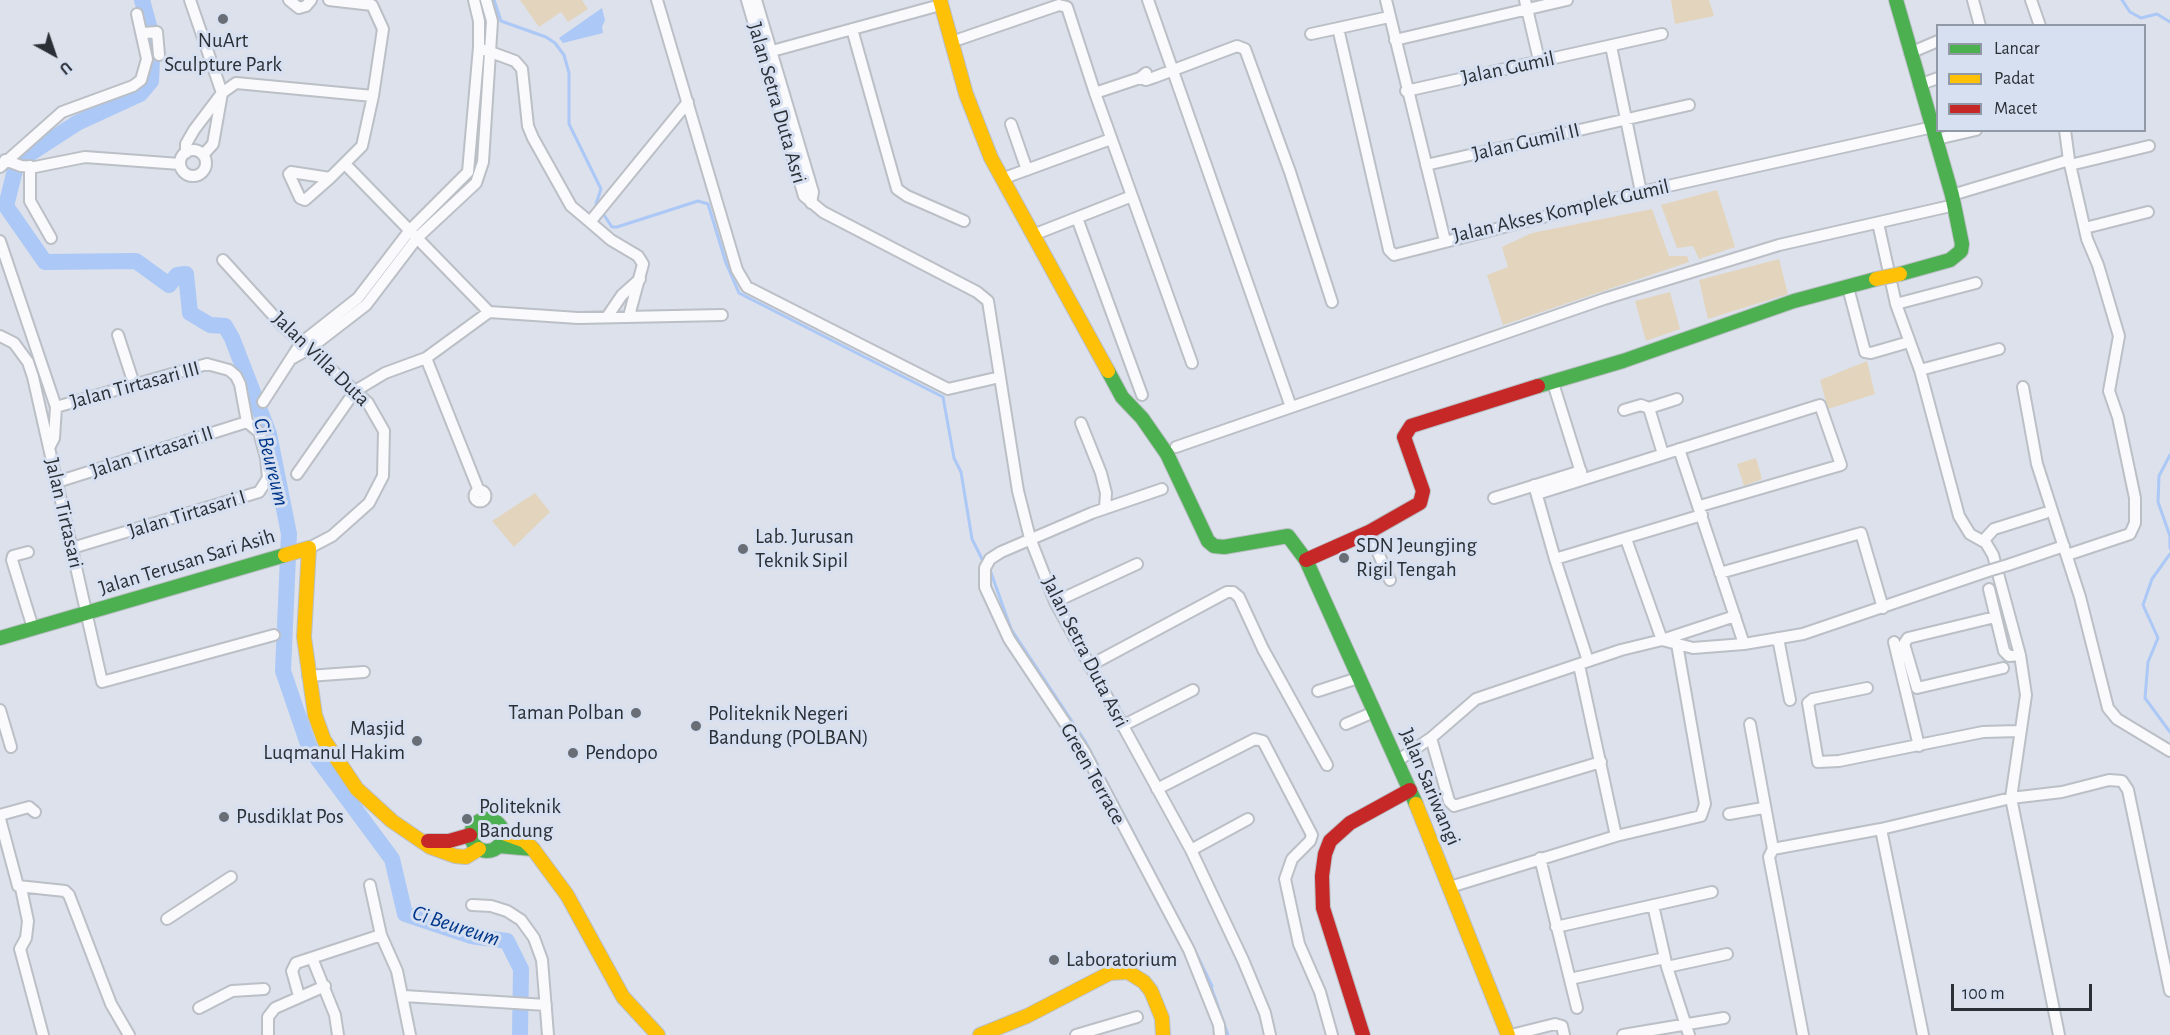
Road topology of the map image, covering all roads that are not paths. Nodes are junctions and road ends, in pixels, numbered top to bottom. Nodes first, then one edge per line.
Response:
1 (190, 0) edge
2 (289, 0) edge
3 (311, 0) edge
4 (329, 0) edge
5 (474, 0) edge
6 (486, 0) edge
7 (657, 0) edge
8 (747, 0) edge
9 (756, 0) edge
10 (1148, 0) edge
11 (1386, 0) edge
12 (1567, 0) edge
13 (1896, 0) edge
14 (1973, 0) edge
15 (2031, 0) edge
16 (370, 3) edge
17 (936, 4) edge
18 (1526, 4) edge
19 (137, 14) dead end
20 (1389, 17) junction
21 (1979, 24) edge
22 (2039, 24) edge
23 (759, 26) junction
24 (1338, 28) junction
25 (852, 29) junction
26 (148, 33) junction
27 (1311, 34) dead end
28 (1662, 34) dead end
29 (960, 39) dead end
30 (1395, 39) junction
31 (1936, 43) edge
32 (1611, 46) junction
33 (484, 49) junction
34 (772, 51) junction
35 (1910, 53) junction
36 (159, 54) dead end
37 (1539, 60) junction
38 (1170, 68) junction
39 (774, 79) junction
40 (1936, 79) edge
41 (1919, 85) junction
42 (1406, 91) junction
43 (222, 93) junction
44 (1095, 93) junction
45 (374, 96) junction
46 (688, 102) junction
47 (1689, 105) dead end
48 (1626, 119) junction
49 (1011, 124) dead end
50 (1949, 132) edge
51 (2065, 132) edge
52 (1935, 133) junction
53 (1111, 139) junction
54 (2149, 146) dead end
55 (186, 153) junction
56 (203, 155) junction
57 (2069, 162) junction
58 (14, 164) edge
59 (345, 164) junction
60 (180, 165) junction
61 (1426, 165) junction
62 (1027, 170) junction
63 (1007, 177) dead end
64 (330, 178) dead end
65 (1641, 192) junction
66 (1132, 196) junction
67 (1949, 201) junction
68 (2148, 212) dead end
69 (1077, 218) junction
70 (964, 221) dead end
71 (590, 222) junction
72 (1878, 224) junction
73 (2085, 228) junction
74 (1038, 233) dead end
75 (413, 234) junction
76 (51, 238) dead end
77 (0, 241) edge
78 (1445, 241) junction
79 (223, 260) dead end
80 (640, 279) junction
81 (1976, 283) dead end
82 (1850, 295) dead end
83 (1332, 302) dead end
84 (1896, 304) junction
85 (489, 312) junction
86 (722, 315) dead end
87 (628, 316) junction
88 (607, 317) junction
89 (118, 334) dead end
90 (0, 336) edge
91 (1909, 342) junction
92 (305, 346) junction
93 (1999, 349) dead end
94 (426, 358) junction
95 (1192, 363) dead end
96 (1920, 370) junction
97 (1000, 377) junction
98 (1553, 382) junction
99 (134, 384) junction
100 (2023, 387) dead end
101 (355, 391) junction
102 (1142, 395) dead end
103 (1677, 399) dead end
104 (263, 402) dead end
105 (56, 407) junction
106 (1291, 407) junction
107 (1649, 408) junction
108 (1624, 410) dead end
109 (247, 422) junction
110 (1081, 423) dead end
111 (1176, 447) dead end
112 (49, 448) junction
113 (1679, 449) junction
114 (1664, 454) junction
115 (297, 474) dead end
116 (1582, 475) junction
117 (57, 482) junction
118 (1162, 489) dead end
119 (1536, 489) junction
120 (479, 490) dead end
121 (1494, 498) dead end
122 (1106, 508) junction
123 (1701, 511) junction
124 (2045, 513) dead end
125 (1369, 532) junction
126 (1030, 538) junction
127 (1626, 539) junction
128 (1983, 541) junction
129 (72, 548) junction
130 (304, 550) junction
131 (2066, 551) junction
132 (28, 552) dead end
133 (1555, 559) junction
134 (1306, 560) junction
135 (1137, 564) dead end
136 (1720, 573) junction
137 (1390, 580) dead end
138 (1989, 589) dead end
139 (1055, 602) junction
140 (1883, 608) junction
141 (87, 614) junction
142 (1735, 616) junction
143 (1995, 617) junction
144 (33, 628) junction
145 (274, 634) dead end
146 (0, 638) edge
147 (1778, 638) junction
148 (1662, 640) junction
149 (1894, 642) dead end
150 (1677, 644) junction
151 (1744, 644) junction
152 (2020, 655) junction
153 (1583, 663) junction
154 (1089, 666) junction
155 (2003, 668) dead end
156 (364, 672) dead end
157 (308, 676) junction
158 (1358, 678) junction
159 (1867, 688) dead end
160 (1193, 690) dead end
161 (1318, 691) dead end
162 (1790, 700) dead end
163 (0, 710) edge
164 (1374, 712) junction
165 (1346, 724) dead end
166 (1750, 724) dead end
167 (1122, 726) junction
168 (2018, 732) junction
169 (1431, 738) junction
170 (1919, 746) junction
171 (11, 747) dead end
172 (2170, 751) edge
173 (1397, 761) junction
174 (1601, 762) junction
175 (1327, 765) dead end
176 (1157, 789) junction
177 (1410, 790) junction
178 (2011, 798) junction
179 (1763, 808) junction
180 (35, 812) dead end
181 (1729, 814) dead end
182 (0, 817) edge
183 (1248, 819) dead end
184 (1881, 829) junction
185 (470, 835) junction
186 (1616, 836) junction
187 (501, 840) junction
188 (425, 841) junction
189 (479, 849) junction
190 (1773, 849) junction
191 (1191, 850) junction
192 (1540, 858) junction
193 (231, 877) dead end
194 (370, 885) dead end
195 (1450, 887) junction
196 (21, 888) junction
197 (1712, 892) dead end
198 (472, 905) dead end
199 (1653, 905) junction
200 (167, 919) dead end
201 (1556, 927) junction
202 (381, 935) junction
203 (1727, 954) dead end
204 (312, 958) junction
205 (1666, 962) junction
206 (1570, 980) junction
207 (324, 986) junction
208 (264, 989) dead end
209 (2170, 991) edge
210 (299, 996) junction
211 (404, 996) junction
212 (546, 1005) junction
213 (199, 1008) dead end
214 (1577, 1008) dead end
215 (1137, 1017) dead end
216 (1724, 1018) dead end
217 (1688, 1030) edge
218 (43, 1035) edge
219 (129, 1035) edge
220 (268, 1035) edge
221 (338, 1035) edge
222 (410, 1035) edge
223 (548, 1035) edge
224 (658, 1035) edge
225 (980, 1035) edge
226 (1076, 1035) edge
227 (1163, 1035) edge
228 (1220, 1035) edge
229 (1270, 1035) edge
230 (1332, 1035) edge
231 (1364, 1035) edge
232 (1510, 1035) edge
233 (1564, 1035) edge
234 (1623, 1035) edge
235 (1803, 1035) edge
236 (1923, 1035) edge
237 (2059, 1035) edge

1 - 43 street
2 - 3 street
4 - 16 street
5 - 33 street
6 - 33 street
7 - 46 street
8 - 23 street, Jalan Setra Duta Asri
9 - 23 street, Jalan Setra Duta Asri
10 - 38 street
11 - 20 street, Jalan Akses Komplek Gumil
12 - 18 street
13 - 35 street
14 - 21 street
15 - 22 street
16 - 45 street
17 - 25 street
17 - 134 street, Jalan Sariwangi
18 - 30 street
18 - 37 street
19 - 26 street
20 - 24 street
20 - 30 street, Jalan Akses Komplek Gumil
23 - 34 street, Jalan Setra Duta Asri
23 - 39 street, Jalan Setra Duta Asri
24 - 27 street
24 - 78 street
25 - 34 street
25 - 70 street
26 - 36 street
26 - 58 street
28 - 32 street, Jalan Gumil
29 - 44 street
30 - 42 street, Jalan Akses Komplek Gumil
31 - 35 street
32 - 37 street, Jalan Gumil
32 - 48 street
33 - 71 street
33 - 75 street
34 - 39 street, Jalan Setra Duta Asri
35 - 41 street
37 - 42 street, Jalan Gumil
38 - 44 street
38 - 83 street
38 - 106 street
39 - 97 street, Jalan Setra Duta Asri
40 - 41 street
41 - 52 street
42 - 61 street, Jalan Akses Komplek Gumil
43 - 45 street
43 - 55 street
43 - 56 street
44 - 53 street
45 - 59 street
46 - 71 street
46 - 97 street
47 - 48 street, Jalan Gumil II
48 - 61 street, Jalan Gumil II
48 - 65 street
49 - 62 street
50 - 52 street, Jalan Akses Komplek Gumil
51 - 57 street
52 - 65 street, Jalan Akses Komplek Gumil
52 - 67 street
53 - 62 street
53 - 66 street
54 - 57 street
55 - 56 street
55 - 60 street
56 - 60 street
57 - 67 street
57 - 73 street
58 - 60 street
58 - 76 street
59 - 64 street
59 - 75 street
61 - 78 street, Jalan Akses Komplek Gumil
62 - 63 street
65 - 78 street, Jalan Akses Komplek Gumil
66 - 69 street
66 - 95 street
67 - 72 street
67 - 98 street, bridge
68 - 73 street
69 - 74 street
69 - 102 street
71 - 80 street
72 - 84 street
72 - 106 street
73 - 131 street
75 - 85 street
75 - 92 street
77 - 105 street
79 - 92 street, Jalan Villa Duta
80 - 87 street
80 - 88 street
81 - 84 street
82 - 91 street
84 - 91 street
85 - 88 street
85 - 94 street
86 - 87 street
87 - 88 street
89 - 99 street
90 - 112 street, Jalan Tirtasari
91 - 96 street
92 - 101 street, Jalan Villa Duta
92 - 104 street
93 - 96 street
94 - 101 street
94 - 120 street
96 - 128 street
97 - 126 street, Jalan Setra Duta Asri
98 - 116 street
98 - 125 street
99 - 105 street, Jalan Tirtasari III
99 - 109 street, Jalan Tirtasari III
100 - 131 street
101 - 115 street
101 - 130 street, Jalan Villa Duta
103 - 107 street
105 - 112 street
106 - 111 street
107 - 108 street
107 - 114 street
109 - 117 street, Jalan Tirtasari II
109 - 129 street, Jalan Tirtasari I
110 - 122 street
112 - 117 street, Jalan Tirtasari
113 - 114 street
113 - 123 street
113 - 123 street
114 - 116 street
116 - 119 street
117 - 129 street, Jalan Tirtasari
118 - 122 street, Green Terrace
119 - 121 street
119 - 133 street
122 - 126 street, Green Terrace
123 - 127 street
123 - 136 street
124 - 128 street
125 - 134 street
125 - 137 street
126 - 139 street, Jalan Setra Duta Asri
126 - 228 street, Green Terrace
127 - 133 street
127 - 148 street
128 - 152 street
129 - 141 street, Jalan Tirtasari
130 - 141 street, Jalan Terusan Sari Asih
130 - 157 street
131 - 140 street, bridge
131 - 172 street
132 - 144 street
133 - 153 street
134 - 158 street, Jalan Sariwangi
135 - 139 street
136 - 140 street
136 - 142 street
138 - 143 street
139 - 154 street, Jalan Setra Duta Asri
140 - 147 street
141 - 144 street, Jalan Terusan Sari Asih
141 - 145 street, Jalan Tirtasari
142 - 148 street
142 - 151 street
143 - 152 street
143 - 155 street
144 - 146 street, Jalan Terusan Sari Asih
147 - 151 street
147 - 162 street
148 - 150 street
148 - 153 street
149 - 170 street
150 - 151 street
150 - 186 street
152 - 168 street
153 - 169 street
153 - 174 street
154 - 167 street, Jalan Setra Duta Asri
154 - 175 street
156 - 157 street
157 - 188 street
158 - 161 street
158 - 164 street, Jalan Sariwangi
159 - 170 street
160 - 167 street
163 - 171 street
164 - 165 street
164 - 173 street, Jalan Sariwangi
166 - 179 street
167 - 176 street, Jalan Setra Duta Asri
168 - 170 street
168 - 178 street
169 - 173 street
169 - 174 street
173 - 177 street, Jalan Sariwangi
174 - 186 street
176 - 191 street, Jalan Setra Duta Asri
176 - 230 street
177 - 195 street, Jalan Sariwangi
177 - 231 street
178 - 184 street
178 - 209 street
178 - 237 street
179 - 181 street
179 - 190 street
180 - 182 street
182 - 196 street
183 - 191 street
184 - 190 street
184 - 236 street
185 - 187 street
185 - 188 street
185 - 189 street
186 - 192 street
187 - 189 street
187 - 224 street
188 - 189 street
190 - 235 street
191 - 229 street, Jalan Setra Duta Asri
192 - 195 street
192 - 201 street
193 - 200 street
194 - 202 street
195 - 232 street, Jalan Sariwangi
196 - 218 street
196 - 219 street
197 - 199 street
198 - 212 street
199 - 201 street
199 - 205 street
201 - 206 street
202 - 204 street
202 - 211 street
203 - 205 street
204 - 207 street
204 - 210 street
205 - 206 street
205 - 217 street
206 - 214 street
207 - 210 street
207 - 221 street
208 - 213 street
210 - 220 street
211 - 212 street
211 - 222 street
212 - 223 street
215 - 226 street
216 - 217 street
217 - 234 street
225 - 227 street
232 - 233 street

